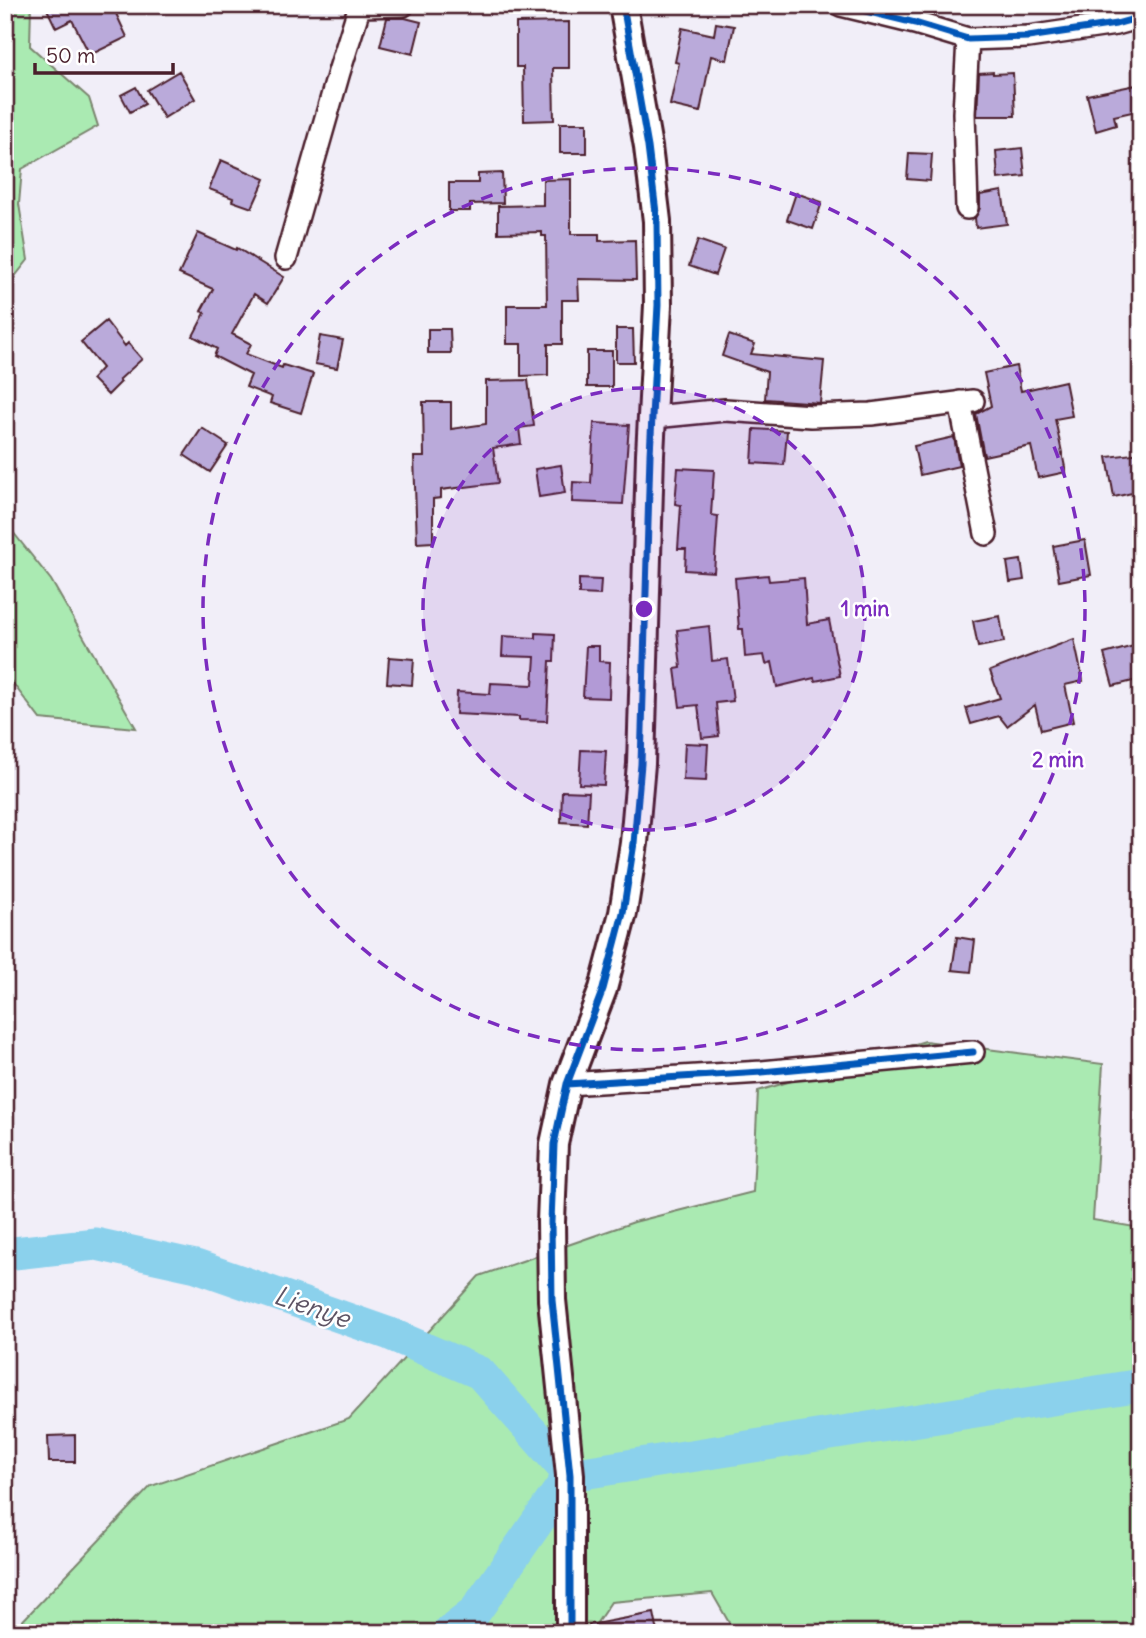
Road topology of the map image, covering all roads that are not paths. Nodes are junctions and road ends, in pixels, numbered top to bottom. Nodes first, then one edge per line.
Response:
1 (403, 5) edge
2 (623, 5) edge
3 (841, 5) edge
4 (360, 6) edge
5 (1141, 17) edge
6 (968, 39) junction
7 (967, 208) dead end
8 (286, 258) dead end
9 (654, 417) junction
10 (986, 534) dead end
11 (973, 1052) dead end
12 (567, 1084) junction
13 (570, 1633) edge

1 - 4 street
2 - 9 street
3 - 6 street
4 - 8 street
5 - 6 street
6 - 7 street
9 - 10 street
9 - 12 street
11 - 12 street
12 - 13 street

